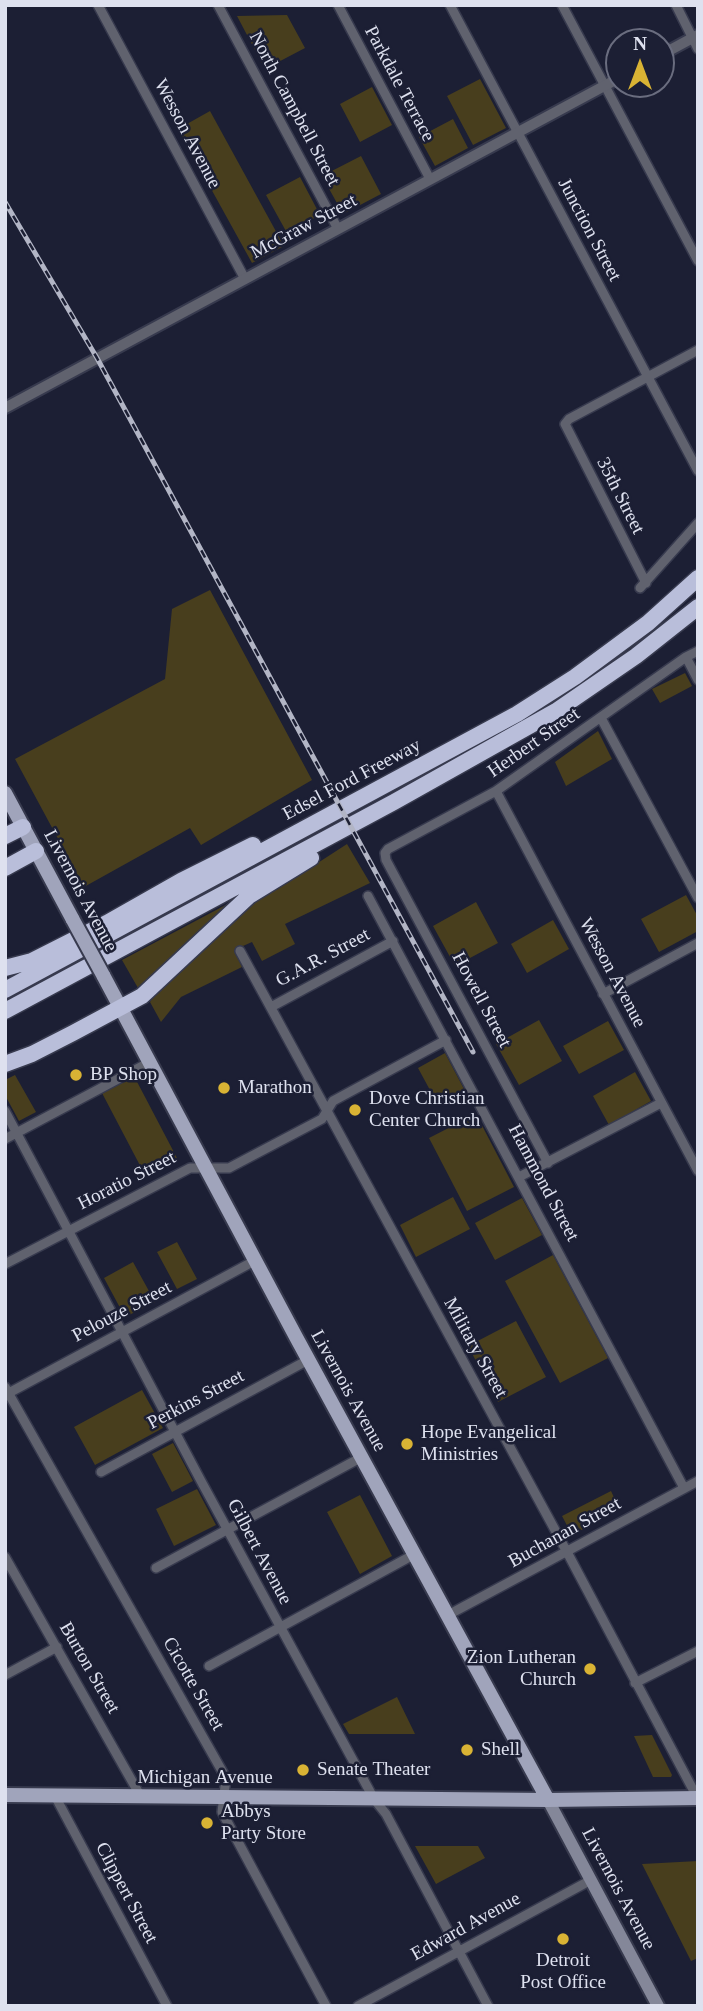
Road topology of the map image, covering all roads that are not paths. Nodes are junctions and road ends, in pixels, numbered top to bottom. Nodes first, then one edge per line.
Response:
1 (99, 5) edge
2 (218, 5) edge
3 (338, 5) edge
4 (450, 5) edge
5 (562, 5) edge
6 (676, 5) edge
7 (695, 37) edge
8 (675, 48) edge
9 (698, 49) edge
10 (604, 86) junction
11 (518, 132) junction
12 (430, 179) junction
13 (338, 229) junction
14 (698, 261) edge
15 (245, 279) junction
16 (698, 349) edge
17 (647, 377) junction
18 (5, 408) edge
19 (698, 471) edge
20 (698, 523) edge
21 (698, 578) edge
22 (698, 607) edge
23 (698, 652) edge
24 (686, 657) junction
25 (698, 680) edge
26 (601, 718) junction
27 (496, 791) junction
28 (7, 799) edge
29 (360, 799) junction
30 (394, 802) junction
31 (23, 827) junction
32 (5, 836) edge
33 (36, 851) junction
34 (385, 853) joint
35 (5, 868) edge
36 (368, 896) dead end
37 (698, 898) edge
38 (393, 941) junction
39 (698, 943) edge
40 (240, 951) dead end
41 (5, 968) edge
42 (5, 990) edge
43 (603, 994) junction
44 (119, 1004) junction
45 (271, 1007) junction
46 (5, 1010) edge
47 (446, 1040) junction
48 (32, 1054) junction
49 (150, 1062) junction
50 (5, 1064) edge
51 (5, 1072) edge
52 (661, 1103) junction
53 (327, 1110) junction
54 (5, 1111) edge
55 (17, 1133) junction
56 (5, 1139) edge
57 (548, 1163) junction
58 (206, 1167) junction
59 (698, 1171) edge
60 (519, 1177) junction
61 (68, 1231) junction
62 (256, 1260) junction
63 (5, 1264) edge
64 (122, 1332) junction
65 (308, 1360) junction
66 (6, 1392) edge
67 (176, 1431) junction
68 (362, 1457) junction
69 (101, 1472) dead end
70 (698, 1481) edge
71 (684, 1488) junction
72 (228, 1529) junction
73 (567, 1552) junction
74 (415, 1554) junction
75 (5, 1557) edge
76 (156, 1568) dead end
77 (448, 1615) junction
78 (280, 1627) junction
79 (57, 1647) junction
80 (698, 1651) edge
81 (209, 1666) dead end
82 (5, 1675) edge
83 (635, 1683) junction
84 (5, 1796) edge
85 (55, 1796) junction
86 (141, 1797) junction
87 (223, 1798) junction
88 (698, 1798) edge
89 (374, 1799) junction
90 (548, 1800) junction
91 (591, 1880) junction
92 (459, 1952) junction
93 (167, 2006) edge
94 (326, 2006) edge
95 (358, 2006) edge
96 (488, 2006) edge
97 (658, 2006) edge

1 - 15 street, Wesson Avenue
2 - 13 street, North Campbell Street
3 - 12 street, Parkdale Terrace
4 - 11 street, Junction Street
5 - 10 street
6 - 7 street
7 - 8 street
7 - 9 street
10 - 11 street, McGraw Street
10 - 14 street
11 - 12 street, McGraw Street
11 - 17 street, Junction Street
12 - 13 street, McGraw Street
13 - 15 street, McGraw Street
15 - 18 street, McGraw Street
16 - 17 street
17 - 19 street, Junction Street
17 - 20 street, 35th Street
21 - 29 highway, Edsel Ford Freeway
22 - 30 highway, Edsel Ford Freeway
23 - 24 street, Herbert Street
24 - 25 street
24 - 26 street, Herbert Street
26 - 27 street, Herbert Street
26 - 37 street
27 - 34 street, Herbert Street
27 - 43 street, Wesson Avenue
28 - 31 main road, Livernois Avenue
29 - 41 highway
29 - 42 highway, Edsel Ford Freeway
30 - 44 highway
30 - 46 highway, Edsel Ford Freeway
31 - 32 highway
31 - 33 main road, Livernois Avenue
33 - 35 highway
33 - 44 main road, Livernois Avenue, bridge
34 - 57 street, Howell Street
36 - 38 street, Hammond Street
38 - 45 street, G.A.R. Street
38 - 47 street, Hammond Street
39 - 43 street
40 - 45 street, Military Street
43 - 52 street, Wesson Avenue
44 - 48 highway
44 - 49 main road, Livernois Avenue
45 - 53 street, Military Street
47 - 53 street, Horatio Street
47 - 60 street, Hammond Street
48 - 50 highway
48 - 51 street
49 - 55 street
49 - 58 main road, Livernois Avenue
52 - 57 street
52 - 59 street, Wesson Avenue
53 - 58 street, Horatio Street
53 - 73 street, Military Street
54 - 55 street, Gilbert Avenue
55 - 56 street
55 - 61 street, Gilbert Avenue
57 - 60 street
58 - 61 street, Horatio Street
58 - 62 main road, Livernois Avenue
60 - 71 street, Hammond Street
61 - 63 street, Horatio Street
61 - 64 street, Gilbert Avenue
62 - 64 street, Pelouze Street
62 - 65 main road, Livernois Avenue
64 - 66 street, Pelouze Street
64 - 67 street, Gilbert Avenue
65 - 67 street, Perkins Street
65 - 68 main road, Livernois Avenue
66 - 87 street, Cicotte Street
67 - 69 street, Perkins Street
67 - 72 street, Gilbert Avenue
68 - 72 street
68 - 74 main road, Livernois Avenue
70 - 71 street, Buchanan Street
71 - 73 street, Buchanan Street
72 - 76 street
72 - 78 street, Gilbert Avenue
73 - 77 street, Buchanan Street
73 - 83 street, Military Street
74 - 77 main road, Livernois Avenue
74 - 78 street
75 - 79 street, Burton Street
77 - 90 main road, Livernois Avenue
78 - 81 street
78 - 89 street, Gilbert Avenue
79 - 82 street
79 - 86 street, Burton Street
80 - 83 street
83 - 88 street, Military Street
84 - 85 main road, Michigan Avenue
85 - 86 main road, Michigan Avenue
85 - 93 street, Clippert Street
86 - 87 main road, Michigan Avenue
87 - 89 main road, Michigan Avenue
87 - 94 street, Cicotte Street
88 - 90 main road, Michigan Avenue
89 - 90 main road, Michigan Avenue
89 - 92 street, Gilbert Avenue
90 - 91 main road, Livernois Avenue
91 - 92 street, Edward Avenue
91 - 97 main road, Livernois Avenue
92 - 95 street, Edward Avenue
92 - 96 street, Gilbert Avenue

